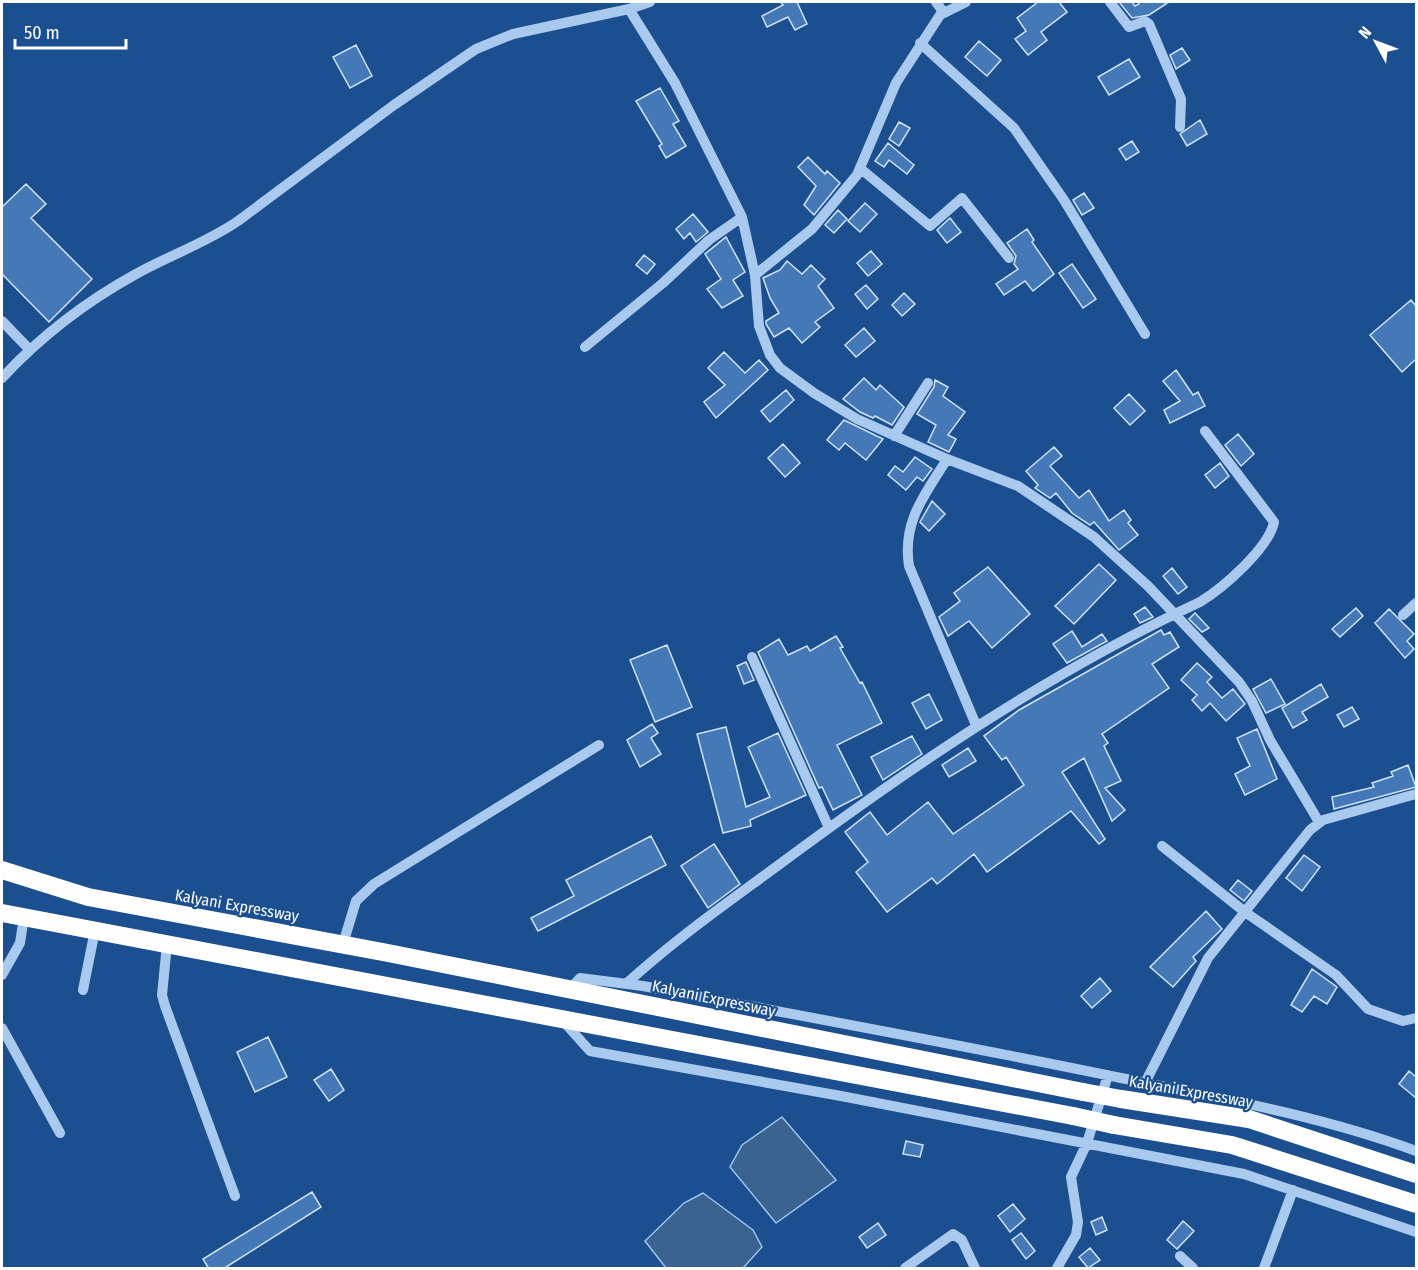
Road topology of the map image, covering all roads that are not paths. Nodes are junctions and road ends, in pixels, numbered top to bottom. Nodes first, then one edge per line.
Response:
1 (650, 2) edge
2 (966, 2) edge
3 (1110, 2) edge
4 (939, 7) edge
5 (629, 9) junction
6 (920, 43) junction
7 (1180, 127) dead end
8 (861, 169) junction
9 (742, 218) junction
10 (1009, 258) dead end
11 (755, 275) junction
12 (2, 321) edge
13 (1145, 334) dead end
14 (585, 347) dead end
15 (29, 349) junction
16 (2, 378) edge
17 (928, 383) dead end
18 (1204, 431) dead end
19 (894, 436) junction
20 (947, 459) junction
21 (1416, 603) edge
22 (1173, 614) junction
23 (1403, 615) dead end
24 (752, 657) dead end
25 (976, 725) junction
26 (599, 746) dead end
27 (1416, 794) edge
28 (1319, 822) junction
29 (829, 828) junction
30 (1162, 846) dead end
31 (2, 870) edge
32 (1245, 912) junction
33 (2, 913) edge
34 (24, 917) junction
35 (95, 930) junction
36 (166, 944) junction
37 (343, 944) junction
38 (2, 975) edge
39 (626, 984) junction
40 (570, 989) junction
41 (83, 990) dead end
42 (1416, 1018) edge
43 (560, 1019) junction
44 (2, 1028) edge
45 (1108, 1075) junction
46 (1145, 1083) junction
47 (60, 1132) dead end
48 (1086, 1143) junction
49 (1416, 1151) edge
50 (1416, 1174) edge
51 (1293, 1190) junction
52 (235, 1196) dead end
53 (1416, 1204) edge
54 (1416, 1232) edge
55 (1180, 1256) dead end
56 (905, 1269) edge
57 (975, 1269) edge
58 (1057, 1269) edge
59 (1193, 1269) edge
60 (1264, 1269) edge

1 - 5 street
2 - 4 street
3 - 7 street
4 - 6 street
5 - 9 street
5 - 15 street
6 - 8 street
6 - 13 street
8 - 10 street
8 - 11 street
9 - 11 street
9 - 14 street
11 - 19 street
12 - 15 street
15 - 16 street
17 - 19 street
18 - 22 street
19 - 20 street
20 - 22 street
20 - 25 street
21 - 23 street
22 - 25 street
22 - 28 street
24 - 29 street
25 - 29 street
26 - 37 street
27 - 28 street
28 - 32 street
29 - 39 street
30 - 32 street
31 - 37 highway, Kalyani Expressway
32 - 42 street
32 - 46 street
33 - 34 highway
34 - 35 highway
34 - 38 street
35 - 36 highway
35 - 41 street
36 - 43 highway
36 - 52 street
37 - 40 highway, Kalyani Expressway
39 - 40 street
39 - 45 street
40 - 50 highway, Kalyani Expressway, bridge
43 - 48 street
43 - 53 highway, bridge
44 - 47 street
45 - 46 street
45 - 48 street
46 - 49 street
48 - 51 street
48 - 58 street
51 - 54 street
51 - 60 street
55 - 59 street
56 - 57 street

